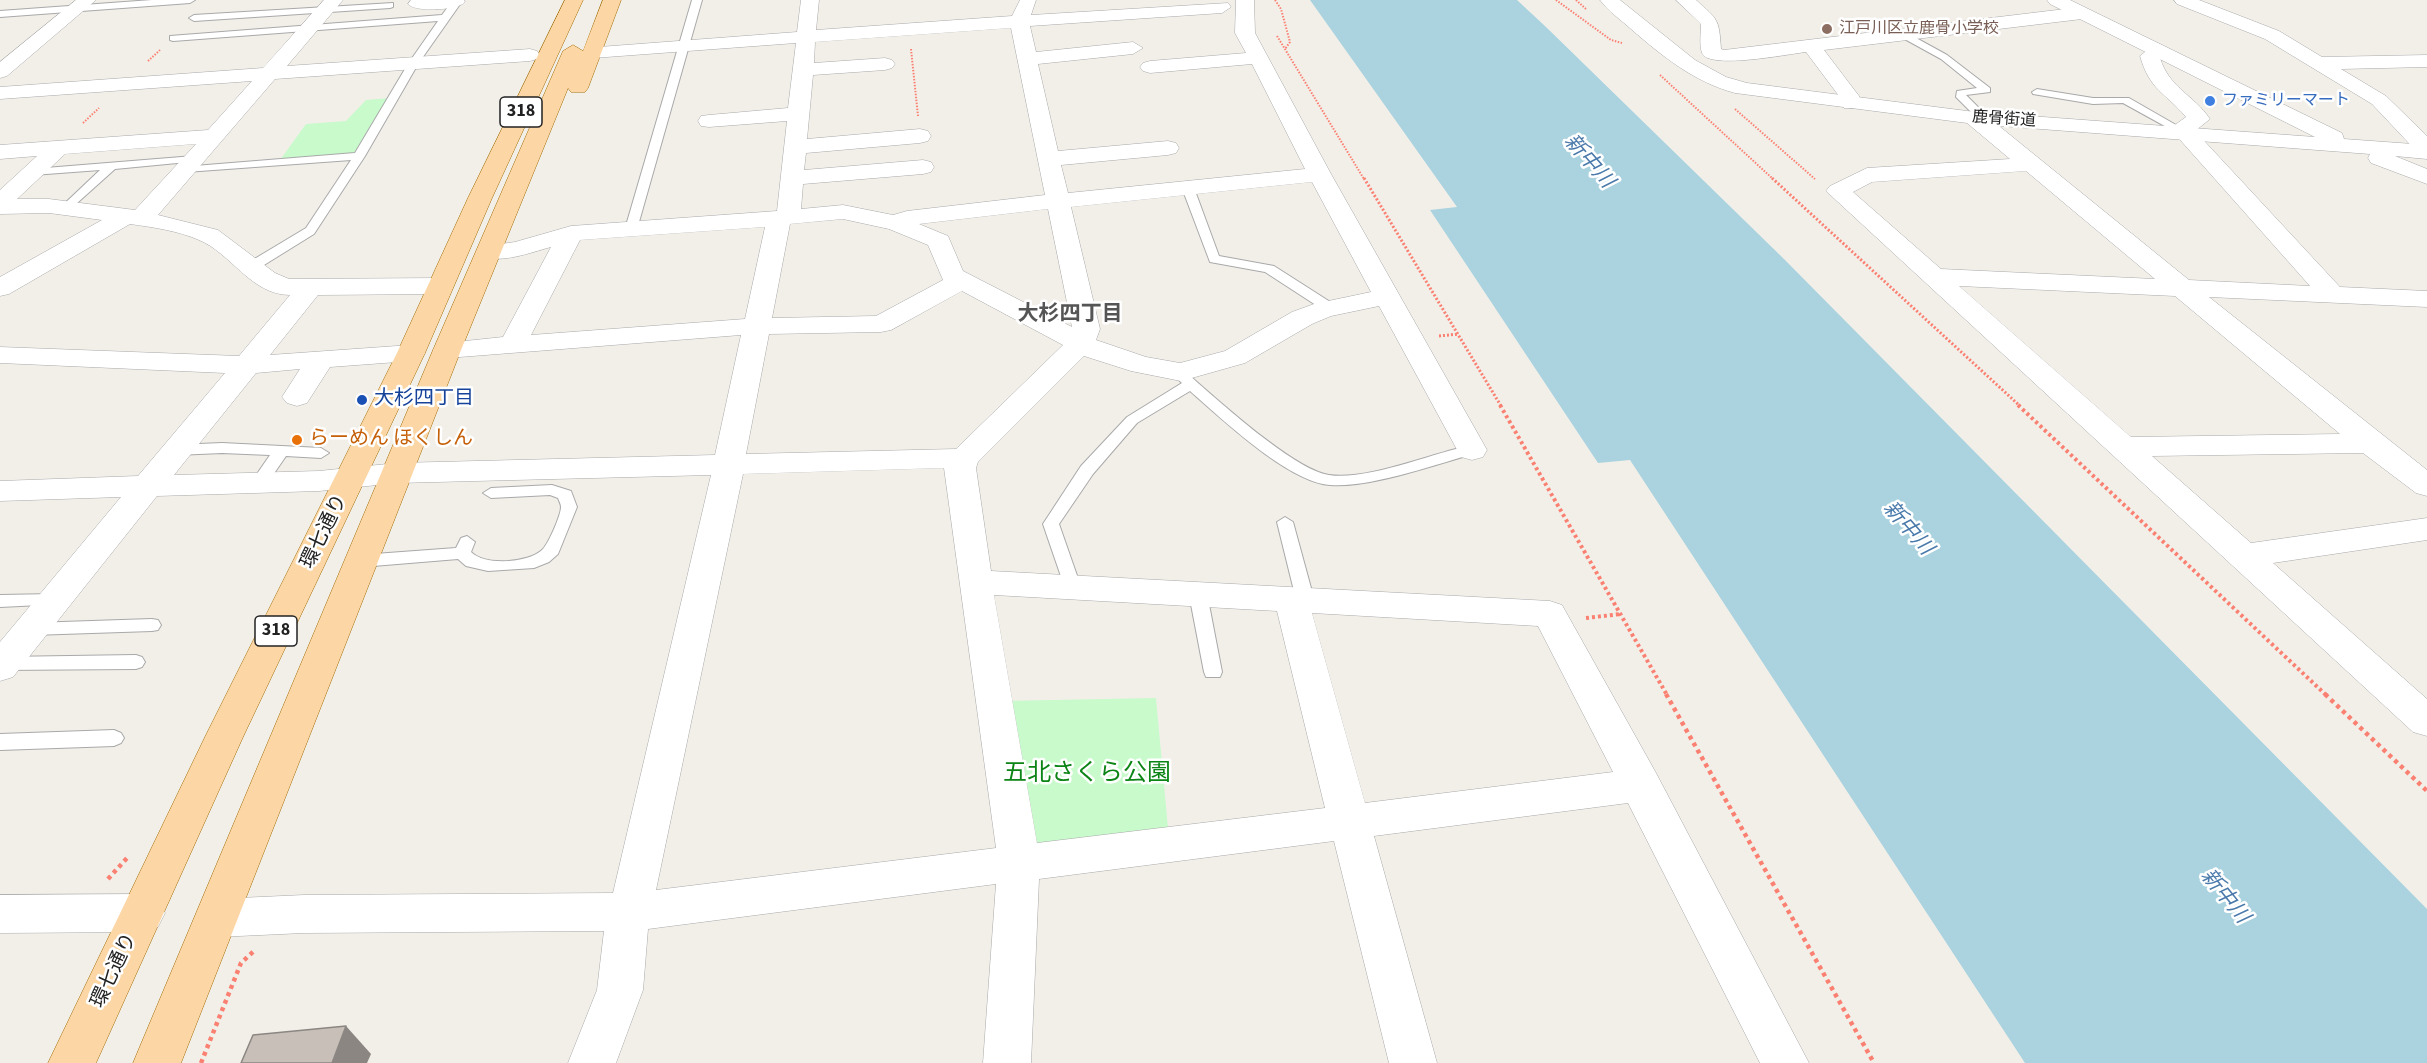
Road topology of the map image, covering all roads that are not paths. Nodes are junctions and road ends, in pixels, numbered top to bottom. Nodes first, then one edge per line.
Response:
1 (190, 0) edge
2 (557, 0) edge
3 (574, 0) edge
4 (595, 0) edge
5 (612, 0) edge
6 (697, 0) edge
7 (810, 0) edge
8 (1029, 0) edge
9 (1609, 0) edge
10 (1685, 0) edge
11 (2056, 0) edge
12 (2183, 0) edge
13 (457, 1) edge
14 (417, 4) dead end
15 (1233, 4) edge
16 (80, 5) edge
17 (330, 5) edge
18 (390, 5) dead end
19 (1154, 6) edge
20 (2082, 13) junction
21 (0, 14) edge
22 (194, 18) dead end
23 (446, 18) junction
24 (1019, 21) junction
25 (309, 28) junction
26 (1904, 35) junction
27 (804, 36) junction
28 (172, 38) dead end
29 (684, 45) junction
30 (1811, 45) junction
31 (1133, 48) dead end
32 (2158, 51) junction
33 (593, 52) junction
34 (530, 55) junction
35 (1027, 58) junction
36 (1258, 58) junction
37 (2427, 61) edge
38 (2317, 63) junction
39 (413, 64) junction
40 (885, 64) dead end
41 (1150, 67) dead end
42 (801, 70) junction
43 (0, 72) edge
44 (268, 74) junction
45 (2037, 92) dead end
46 (0, 93) edge
47 (1851, 104) junction
48 (710, 111) dead end
49 (1979, 118) junction
50 (796, 122) junction
51 (919, 129) road end
52 (2185, 133) junction
53 (214, 136) junction
54 (2352, 146) junction
55 (58, 148) junction
56 (1168, 148) dead end
57 (2427, 150) edge
58 (0, 152) edge
59 (359, 156) junction
60 (1048, 159) junction
61 (190, 164) junction
62 (2031, 164) junction
63 (111, 166) junction
64 (923, 167) dead end
65 (33, 172) junction
66 (1319, 174) junction
67 (2427, 177) edge
68 (791, 178) junction
69 (1188, 188) junction
70 (496, 196) junction
71 (1058, 201) junction
72 (0, 205) edge
73 (66, 209) junction
74 (132, 217) junction
75 (784, 217) junction
76 (896, 223) junction
77 (631, 229) junction
78 (571, 233) junction
79 (489, 252) junction
80 (251, 267) junction
81 (1935, 277) junction
82 (962, 280) junction
83 (440, 286) junction
84 (0, 288) edge
85 (2182, 288) junction
86 (309, 289) junction
87 (2332, 294) junction
88 (1387, 296) junction
89 (2427, 299) edge
90 (1330, 308) junction
91 (758, 326) junction
92 (1081, 343) junction
93 (513, 344) junction
94 (447, 350) junction
95 (411, 353) junction
96 (0, 355) edge
97 (320, 360) junction
98 (244, 365) junction
99 (1184, 377) junction
100 (297, 397) dead end
101 (2370, 442) junction
102 (2125, 447) junction
103 (176, 450) junction
104 (1472, 450) joint
105 (280, 453) junction
106 (321, 453) dead end
107 (964, 458) junction
108 (729, 464) junction
109 (397, 473) junction
110 (351, 477) junction
111 (258, 484) junction
112 (496, 484) junction
113 (2427, 486) edge
114 (144, 489) junction
115 (0, 491) edge
116 (1284, 522) dead end
117 (2427, 529) edge
118 (2241, 556) junction
119 (361, 561) junction
120 (975, 582) junction
121 (1072, 587) junction
122 (1198, 594) junction
123 (1298, 599) junction
124 (56, 600) junction
125 (0, 602) edge
126 (152, 626) dead end
127 (32, 629) junction
128 (136, 662) dead end
129 (1, 666) edge
130 (1213, 672) dead end
131 (2427, 722) edge
132 (114, 738) dead end
133 (0, 742) edge
134 (1642, 785) junction
135 (1349, 824) junction
136 (1019, 863) junction
137 (631, 912) junction
138 (143, 913) junction
139 (0, 914) edge
140 (217, 918) junction
141 (72, 1063) edge
142 (157, 1063) edge
143 (592, 1063) edge
144 (1007, 1063) edge
145 (1413, 1063) edge
146 (1785, 1063) edge

1 - 16 lane
2 - 34 main road
3 - 70 main road, 環七通り / 318
4 - 70 main road, 環七通り / 318
5 - 33 main road
6 - 29 lane
7 - 27 street
8 - 24 street
9 - 47 street, 鹿骨街道
10 - 30 street
11 - 20 street
12 - 38 street
13 - 14 street
13 - 23 lane
15 - 19 street
15 - 36 street
16 - 21 lane
16 - 43 street
17 - 18 lane
17 - 22 lane
17 - 25 street
19 - 24 street
20 - 26 street
20 - 32 street
23 - 25 lane
23 - 39 lane
24 - 27 street
24 - 35 street
25 - 28 lane
25 - 44 street
26 - 30 street
26 - 49 lane
27 - 29 street
27 - 42 street
29 - 33 street
29 - 77 lane
30 - 47 street
31 - 35 street
32 - 52 street
32 - 54 street
33 - 70 main road
34 - 39 street
34 - 70 main road
35 - 60 street
36 - 41 street
36 - 66 street
37 - 38 street
38 - 57 street
39 - 44 street
39 - 59 lane
40 - 42 street
42 - 50 street
44 - 46 street
44 - 53 street
45 - 52 lane
47 - 49 street, 鹿骨街道
48 - 50 street
49 - 52 street, 鹿骨街道
49 - 62 street
50 - 51 street
50 - 68 street
52 - 54 street, 鹿骨街道
52 - 87 street
53 - 55 street
53 - 61 street
54 - 57 street, 鹿骨街道
54 - 67 street
55 - 58 street
55 - 65 street
56 - 60 street
59 - 61 lane
59 - 80 lane
60 - 71 street
61 - 63 lane
61 - 74 street
62 - 81 street
62 - 85 street
63 - 65 lane
63 - 73 lane
64 - 68 street
65 - 72 street
66 - 69 street
66 - 88 street
68 - 75 street
69 - 71 street
69 - 90 lane
70 - 79 main road, 環七通り / 318
70 - 83 main road, 環七通り / 318
71 - 76 street
71 - 92 street
72 - 73 street
73 - 74 street
74 - 80 street
74 - 84 street
75 - 76 street
75 - 77 street
75 - 91 street
76 - 82 street
77 - 78 street
78 - 79 street
78 - 93 street
79 - 94 main road, 環七通り / 318
80 - 86 street
81 - 85 street
81 - 102 street
82 - 91 street
82 - 92 street
83 - 86 street
83 - 95 main road, 環七通り / 318
85 - 87 street
85 - 101 street
86 - 98 street
87 - 89 street
88 - 90 street
88 - 104 street
90 - 99 street
91 - 93 street
91 - 108 street
92 - 99 street
92 - 107 street
93 - 94 street
94 - 109 main road, 環七通り / 318
95 - 97 street
95 - 110 main road, 環七通り / 318
96 - 98 street
97 - 98 street
97 - 100 street
98 - 103 street
99 - 104 lane
99 - 121 lane
101 - 102 street
101 - 113 street
102 - 118 street
103 - 105 lane
103 - 114 street
105 - 106 lane
105 - 111 lane
107 - 108 street
107 - 120 street
108 - 112 street
108 - 137 street
109 - 110 street
109 - 112 street
109 - 119 main road, 環七通り / 318
110 - 111 street
110 - 138 main road, 環七通り / 318
111 - 114 street
112 - 119 lane
114 - 115 street
114 - 124 street
116 - 123 lane
117 - 118 street
118 - 131 street
119 - 140 main road, 環七通り / 318
120 - 121 street
120 - 136 street
121 - 122 street
122 - 123 street
122 - 130 lane
123 - 134 street
123 - 135 street
124 - 125 lane
124 - 127 street
126 - 127 lane
127 - 129 street
128 - 129 lane
132 - 133 lane
134 - 135 street
134 - 146 street
135 - 136 street
135 - 145 street
136 - 137 street
136 - 144 street
137 - 140 street
137 - 143 street
138 - 139 street
138 - 141 main road, 環七通り / 318
140 - 142 main road, 環七通り / 318

